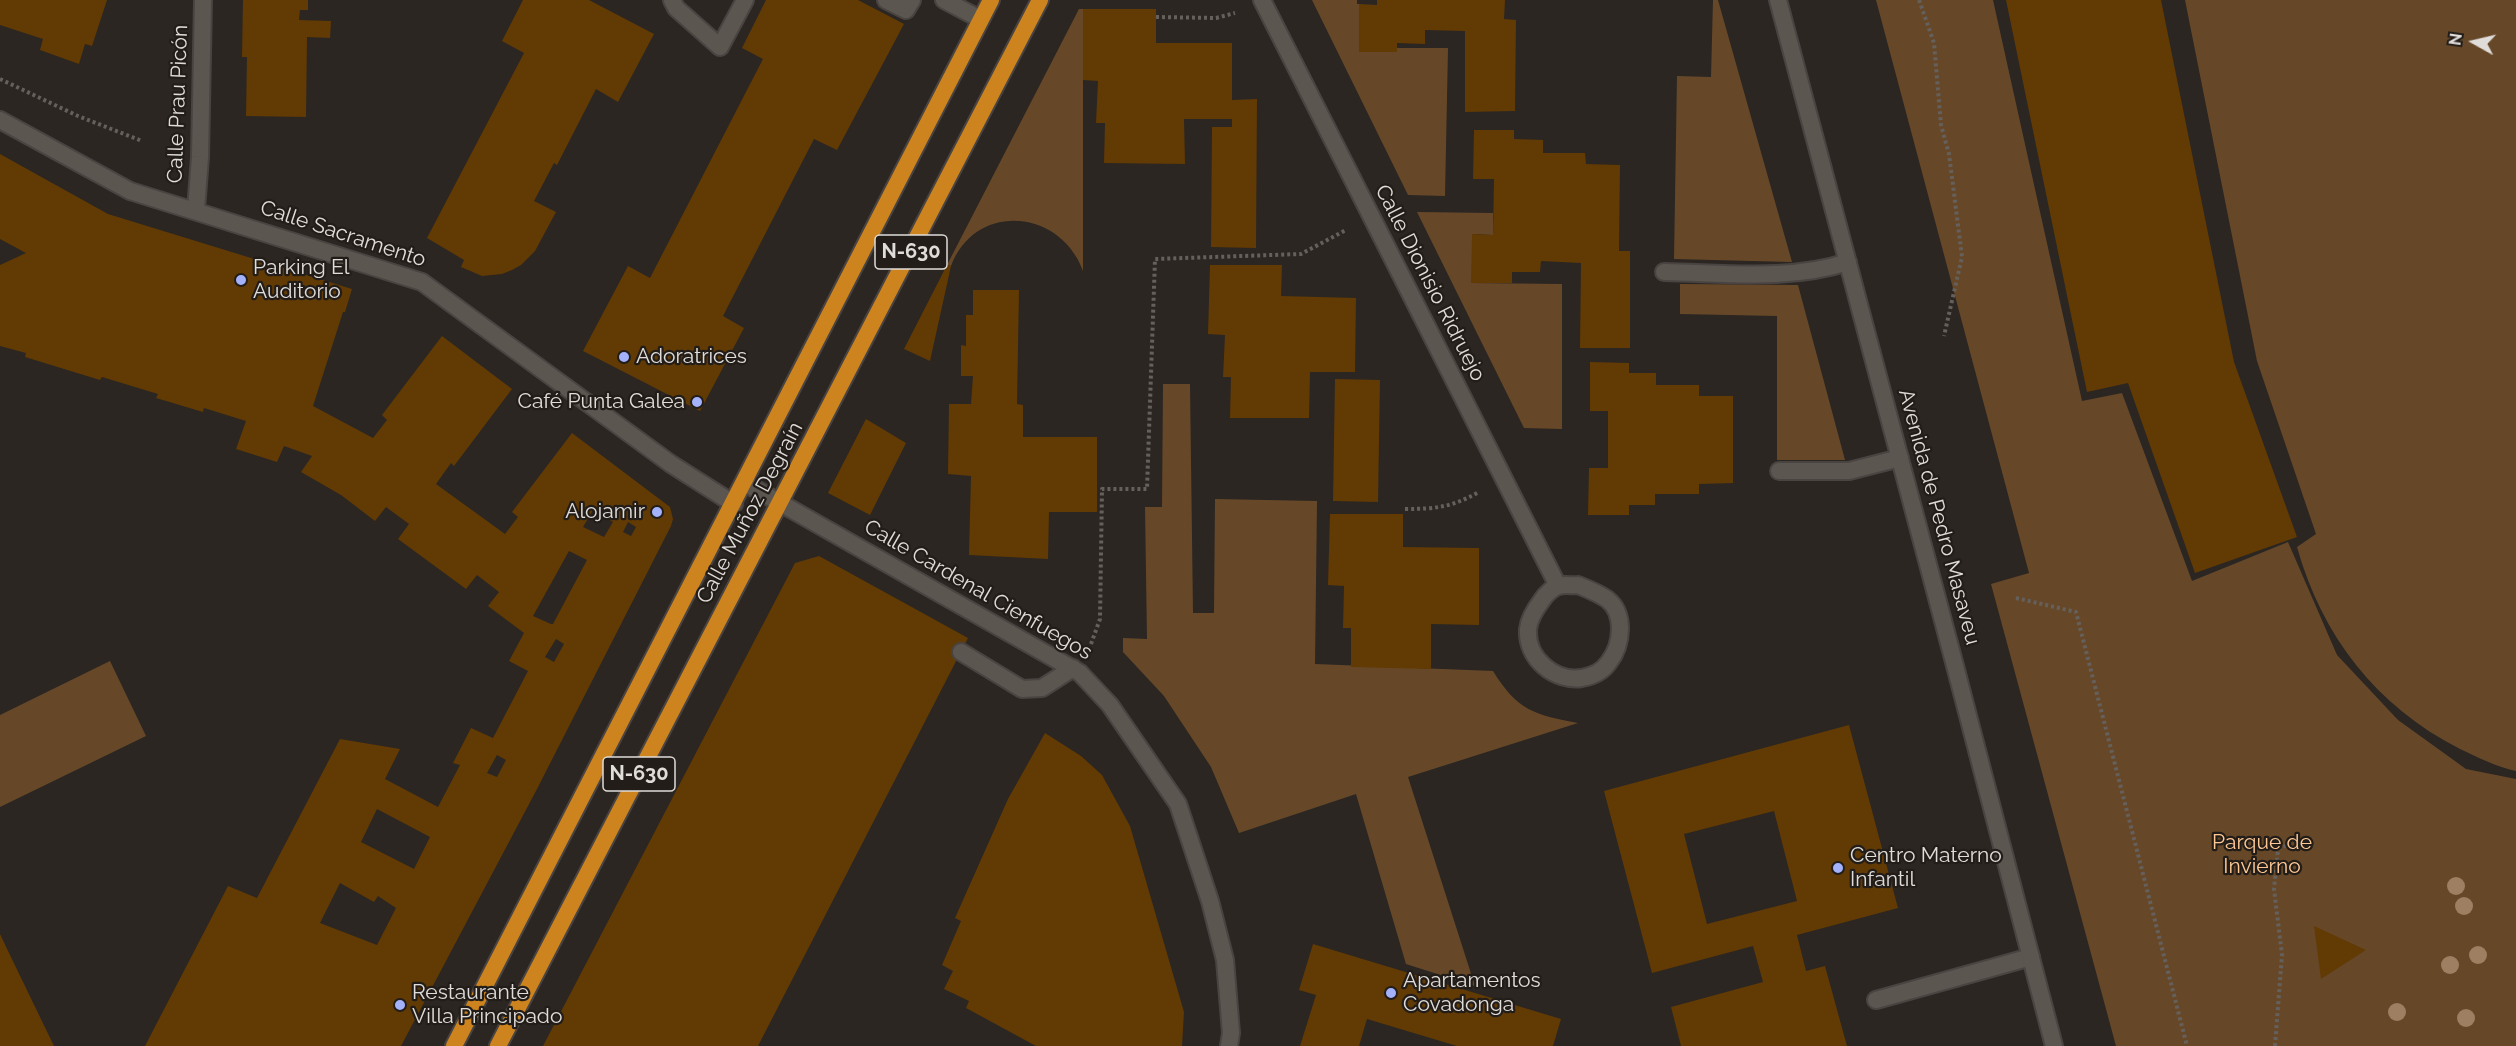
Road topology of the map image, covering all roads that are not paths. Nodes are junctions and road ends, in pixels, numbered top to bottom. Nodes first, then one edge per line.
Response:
1 (203, 0) edge
2 (672, 0) edge
3 (745, 0) edge
4 (886, 0) edge
5 (912, 0) edge
6 (944, 0) edge
7 (991, 0) edge
8 (1040, 0) edge
9 (1778, 0) edge
10 (1263, 3) edge
11 (980, 19) junction
12 (0, 120) edge
13 (196, 210) junction
14 (1848, 262) junction
15 (1664, 272) dead end
16 (1900, 458) junction
17 (1779, 471) dead end
18 (745, 483) junction
19 (781, 503) junction
20 (734, 504) junction
21 (1558, 586) junction
22 (961, 652) dead end
23 (1077, 670) junction
24 (2031, 957) junction
25 (1876, 1000) dead end
26 (454, 1046) edge
27 (498, 1046) edge
28 (1229, 1046) edge
29 (2054, 1046) edge

1 - 13 street, Calle Prau Picón
2 - 3 street
4 - 5 street
6 - 11 street
7 - 11 highway, Calle Muñoz Degraín / N-630
8 - 19 highway, Calle Muñoz Degraín / N-630
9 - 14 street, Avenida de Pedro Masaveu
10 - 21 street, Calle Dionisio Ridruejo
11 - 18 highway, Calle Muñoz Degraín / N-630
12 - 13 street, Calle Sacramento
13 - 20 street, Calle Sacramento
14 - 15 street
14 - 16 street, Avenida de Pedro Masaveu
16 - 17 street
16 - 24 street, Avenida de Pedro Masaveu
18 - 19 street, Calle Cardenal Cienfuegos
18 - 20 highway, Calle Muñoz Degraín / N-630
19 - 23 street, Calle Cardenal Cienfuegos
19 - 27 highway, Calle Muñoz Degraín / N-630
20 - 26 highway, Calle Muñoz Degraín / N-630
21 - 21 street
22 - 23 street
23 - 28 street, Calle Cardenal Cienfuegos
24 - 25 street
24 - 29 street, Avenida de Pedro Masaveu

